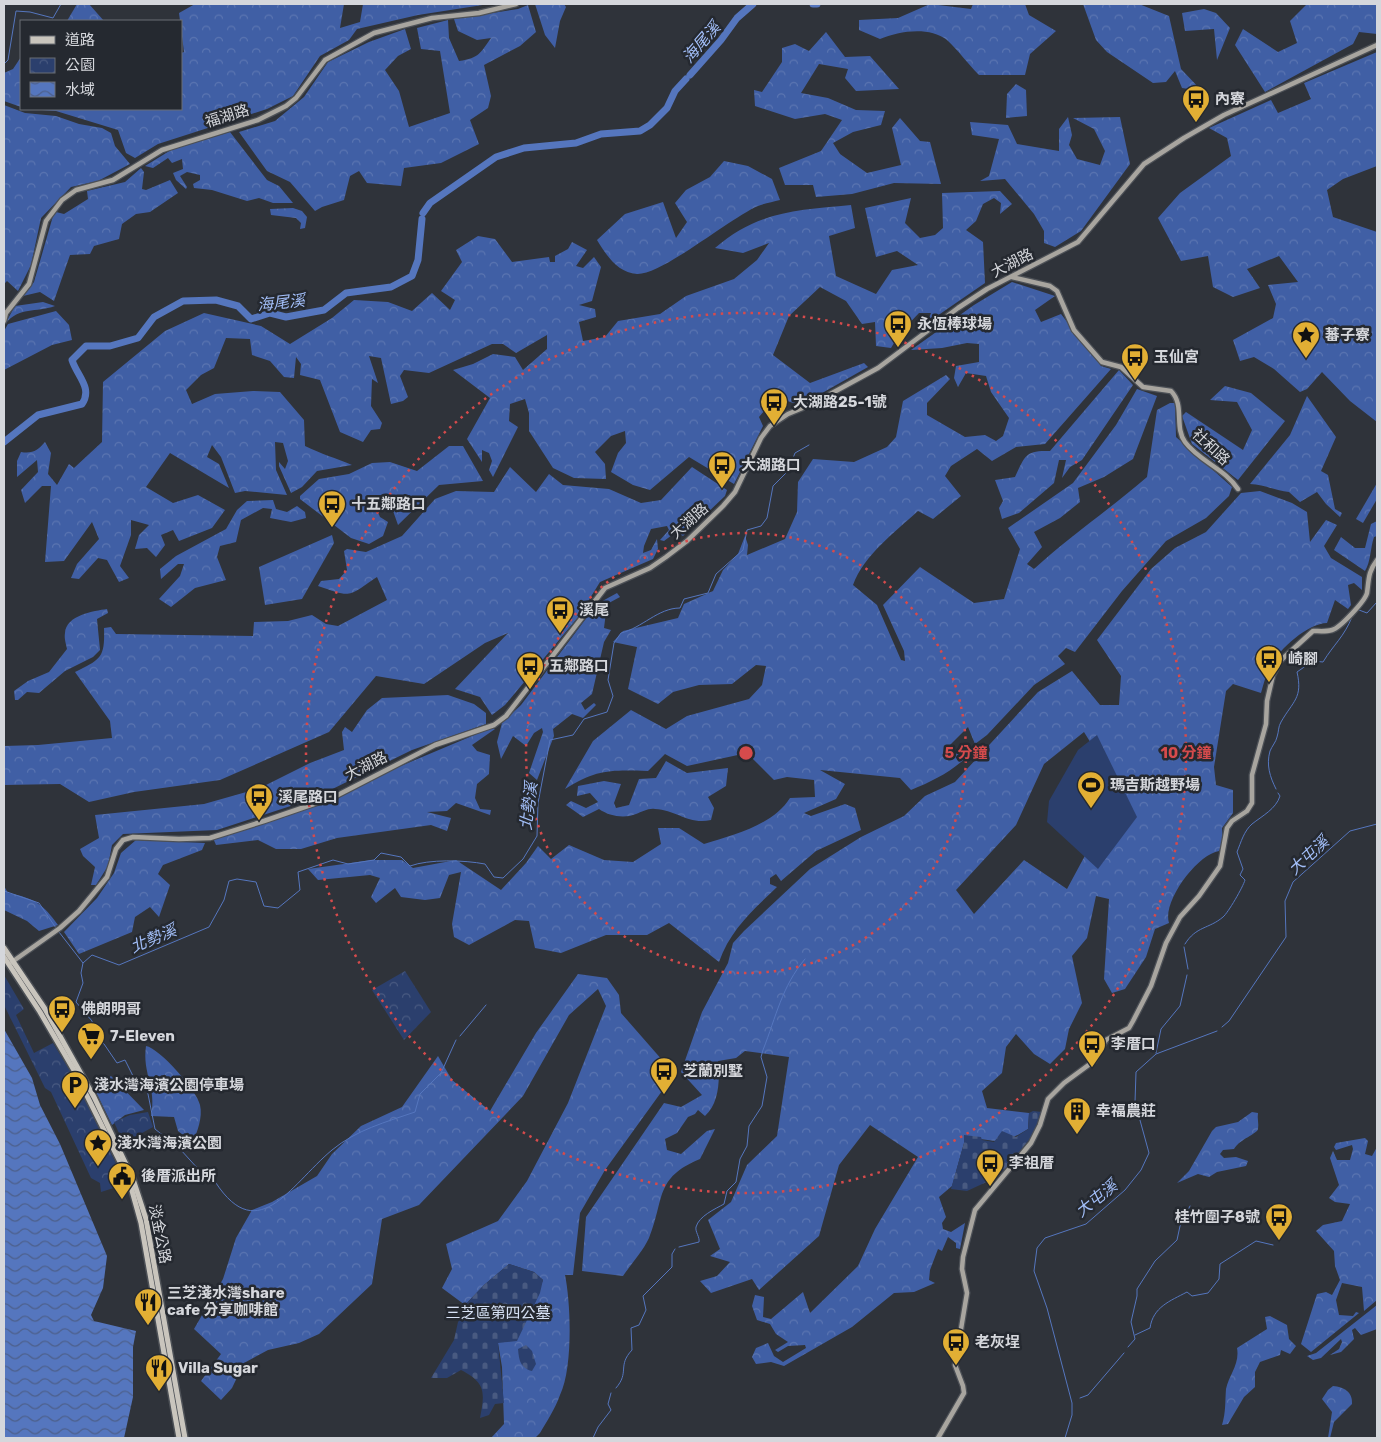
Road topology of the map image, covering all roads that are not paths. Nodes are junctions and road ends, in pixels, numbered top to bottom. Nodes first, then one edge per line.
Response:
1 (516, 4) edge
2 (1377, 45) edge
3 (1011, 277) junction
4 (4, 321) edge
5 (1238, 489) dead end
6 (1377, 560) edge
7 (4, 948) edge
8 (4, 957) edge
9 (11, 963) junction
10 (179, 1438) edge
11 (185, 1438) edge
12 (938, 1438) edge

1 - 4 street, 福湖路
2 - 3 street, 大湖路
3 - 5 street, 社和路
3 - 9 street, 大湖路
6 - 12 street
7 - 9 main road, 淡金公路
8 - 9 main road, 淡金公路
9 - 10 main road, 淡金公路
9 - 11 main road, 淡金公路

